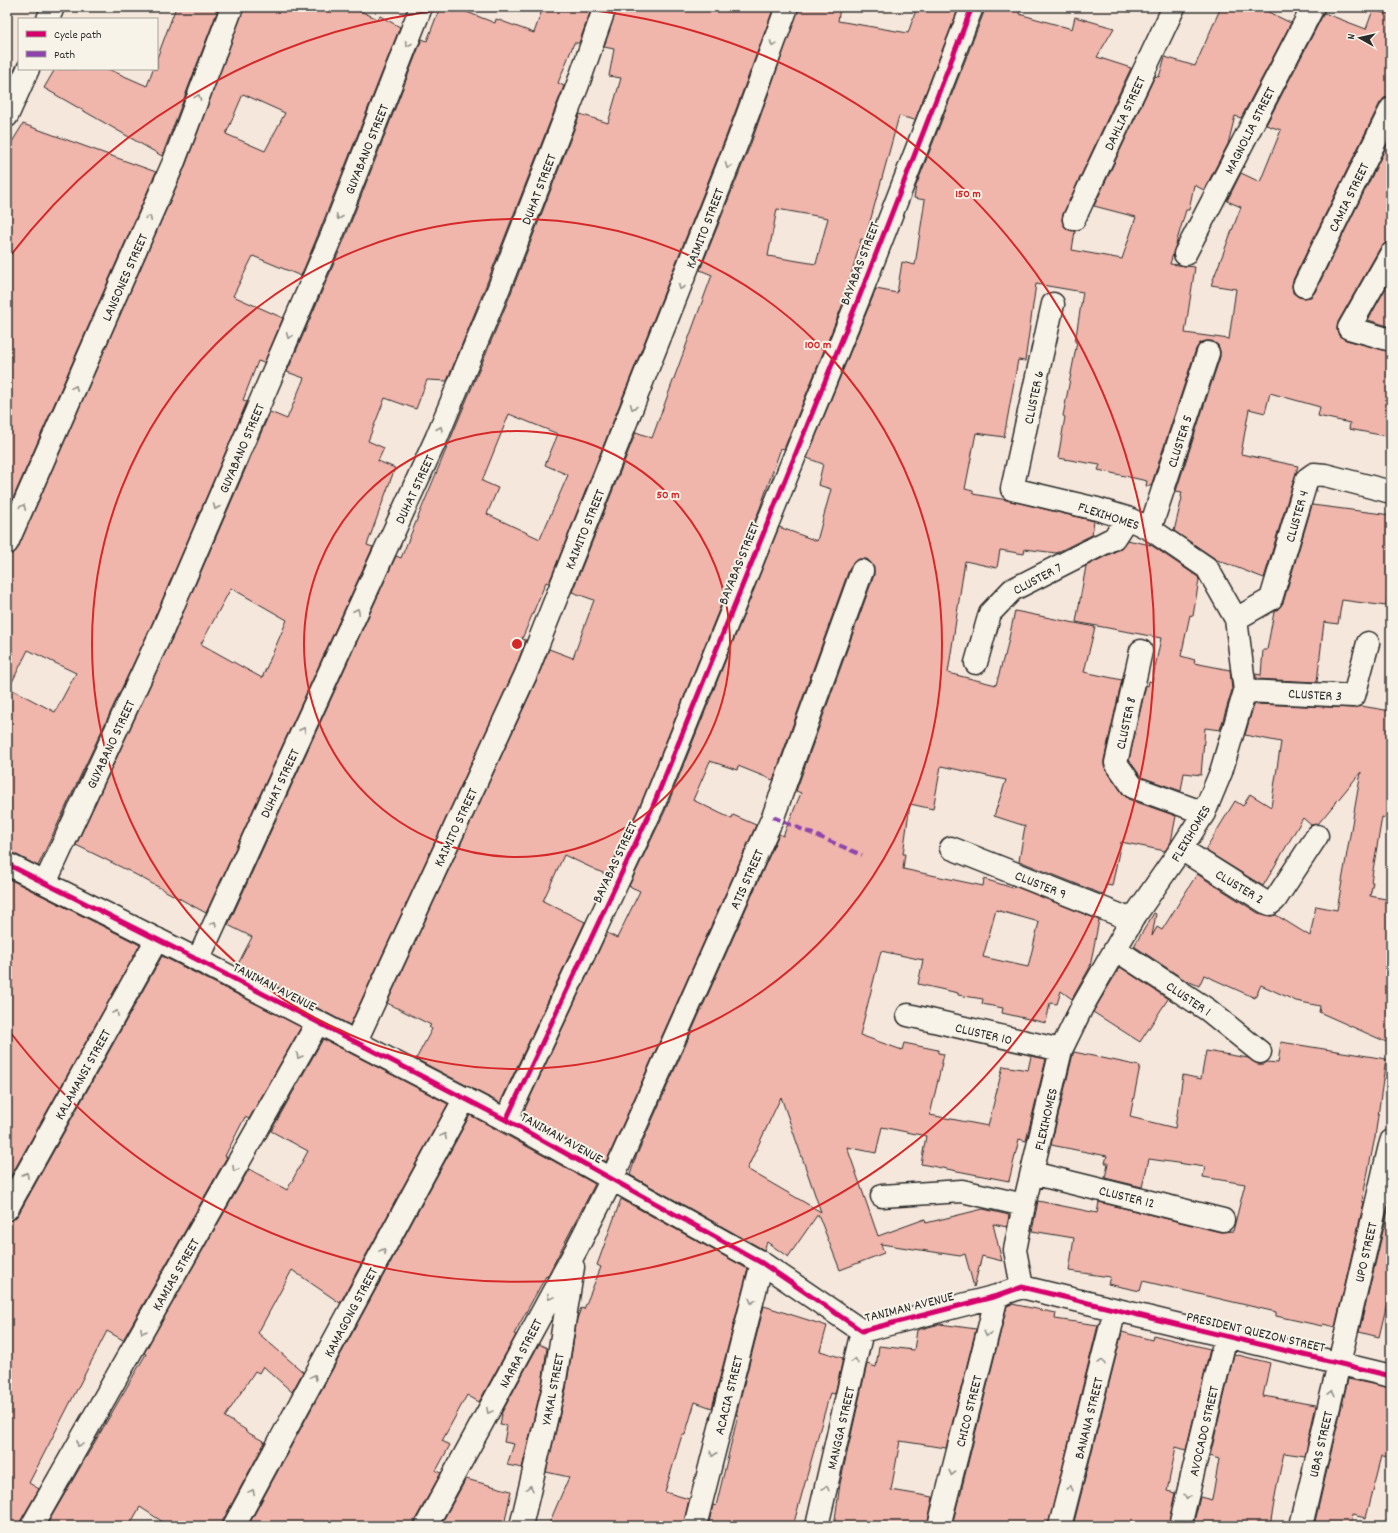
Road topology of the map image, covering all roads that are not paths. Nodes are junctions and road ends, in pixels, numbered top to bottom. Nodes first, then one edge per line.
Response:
1 (53, 7) edge
2 (232, 7) edge
3 (421, 7) edge
4 (605, 7) edge
5 (787, 7) edge
6 (972, 7) edge
7 (1174, 7) edge
8 (1313, 7) edge
9 (48, 18) edge
10 (28, 70) edge
11 (1391, 109) edge
12 (7, 116) edge
13 (1074, 219) dead end
14 (1185, 254) dead end
15 (1391, 254) edge
16 (1304, 286) dead end
17 (1053, 304) dead end
18 (1391, 340) edge
19 (1208, 353) dead end
20 (1012, 489) joint
21 (1391, 492) edge
22 (1127, 518) junction
23 (1150, 529) junction
24 (7, 543) edge
25 (862, 571) dead end
26 (1236, 618) junction
27 (1368, 643) dead end
28 (1141, 651) dead end
29 (976, 662) dead end
30 (1245, 690) junction
31 (1204, 813) junction
32 (1317, 836) dead end
33 (951, 848) dead end
34 (1182, 849) junction
35 (7, 864) edge
36 (45, 882) junction
37 (1132, 920) junction
38 (157, 939) junction
39 (1115, 949) junction
40 (198, 960) junction
41 (908, 1015) dead end
42 (318, 1022) junction
43 (356, 1041) junction
44 (1061, 1050) junction
45 (1260, 1052) dead end
46 (465, 1098) junction
47 (506, 1120) junction
48 (1391, 1141) edge
49 (1032, 1173) junction
50 (612, 1179) junction
51 (882, 1196) dead end
52 (1024, 1205) junction
53 (7, 1209) edge
54 (1222, 1220) dead end
55 (576, 1250) junction
56 (762, 1263) junction
57 (1022, 1288) junction
58 (997, 1296) junction
59 (1115, 1310) junction
60 (862, 1331) junction
61 (1226, 1336) junction
62 (1339, 1363) junction
63 (1391, 1376) edge
64 (32, 1526) edge
65 (234, 1526) edge
66 (426, 1526) edge
67 (521, 1526) edge
68 (694, 1526) edge
69 (817, 1526) edge
70 (939, 1526) edge
71 (1060, 1526) edge
72 (1180, 1526) edge
73 (1301, 1526) edge

1 - 9 street
24 -> 2 street, LANSONES STREET
3 -> 36 street, GUYABANO STREET
40 -> 4 street, DUHAT STREET
5 -> 43 street, KAIMITO STREET
6 - 47 street, BAYABAS STREET
7 - 13 street, DAHLIA STREET
8 - 14 street, MAGNOLIA STREET
10 - 12 street
11 - 16 street, CAMIA STREET
15 - 18 street
17 - 20 street, CLUSTER 6
19 - 23 street, CLUSTER 5
20 - 22 street, FLEXIHOMES
21 - 26 street, CLUSTER 4
22 - 23 street, FLEXIHOMES
22 - 29 street, CLUSTER 7
23 - 26 street, FLEXIHOMES
25 - 50 street, ATIS STREET
26 - 30 street, FLEXIHOMES
27 - 30 street, CLUSTER 3
28 - 31 street, CLUSTER 8
30 - 31 street, FLEXIHOMES
31 - 34 street, FLEXIHOMES
32 - 34 street, CLUSTER 2
33 - 37 street, CLUSTER 9
34 - 37 street, FLEXIHOMES
35 - 36 street, TANIMAN AVENUE
36 - 38 street, TANIMAN AVENUE
37 - 39 street, FLEXIHOMES
38 - 40 street, TANIMAN AVENUE
53 -> 38 street, KALAMANSI STREET
39 - 44 street, FLEXIHOMES
39 - 45 street, CLUSTER 1
40 - 42 street, TANIMAN AVENUE
41 - 44 street, CLUSTER 10
42 - 43 street, TANIMAN AVENUE
42 -> 64 street, KAMIAS STREET
43 - 46 street, TANIMAN AVENUE
44 - 49 street, FLEXIHOMES
46 - 47 street, TANIMAN AVENUE
65 -> 46 street, KAMAGONG STREET
47 - 50 street, TANIMAN AVENUE
48 - 62 street, UPO STREET
49 - 52 street, FLEXIHOMES
49 - 54 street, CLUSTER 12
50 - 55 street, NARRA STREET
50 - 56 street, TANIMAN AVENUE
51 - 52 street
52 - 57 street, FLEXIHOMES
55 -> 66 street, NARRA STREET
67 -> 55 street, YAKAL STREET
56 - 60 street, TANIMAN AVENUE
56 -> 68 street, ACACIA STREET
57 - 58 street, TANIMAN AVENUE
57 - 59 street
58 - 60 street, TANIMAN AVENUE
58 -> 70 street, CHICO STREET
59 - 61 street, PRESIDENT QUEZON STREET
71 -> 59 street, BANANA STREET
69 -> 60 street, MANGGA STREET
61 - 62 street, PRESIDENT QUEZON STREET
61 -> 72 street, AVOCADO STREET
62 - 63 street, PRESIDENT QUEZON STREET
73 -> 62 street, UBAS STREET

